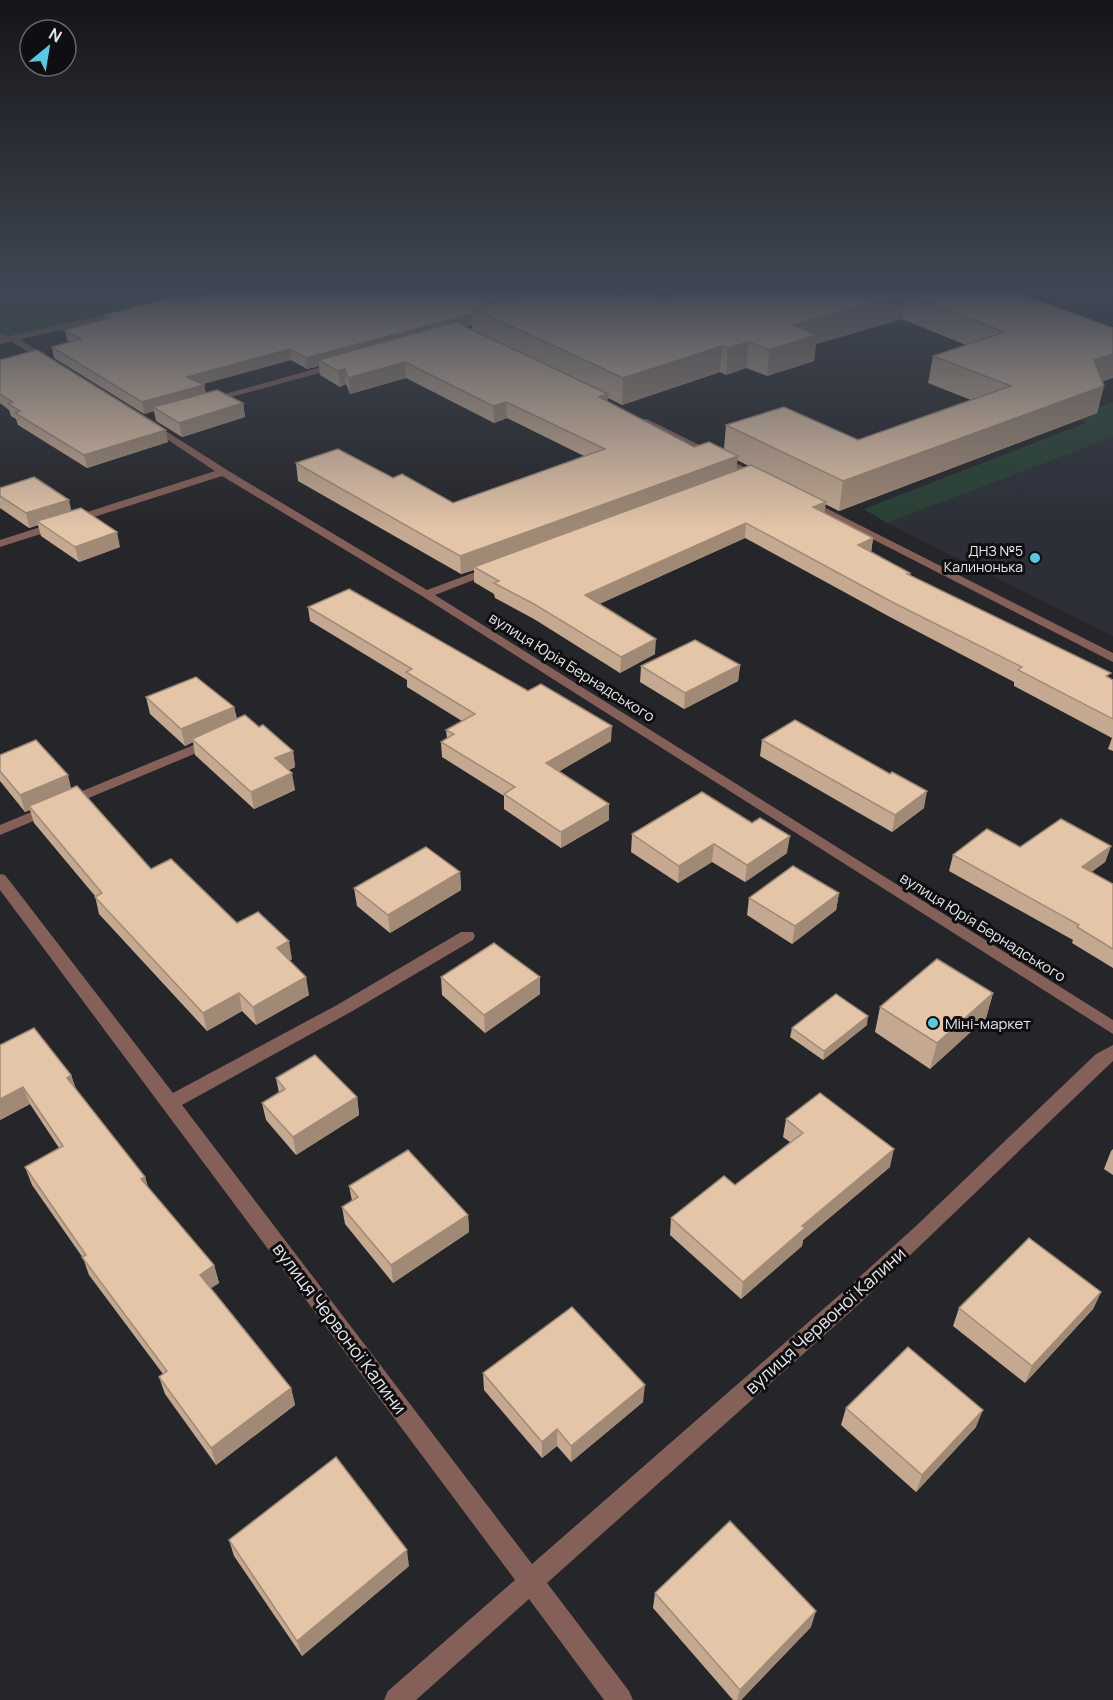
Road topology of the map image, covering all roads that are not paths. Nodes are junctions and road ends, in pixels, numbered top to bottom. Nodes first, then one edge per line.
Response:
1 (315, 371) edge
2 (199, 403) edge
3 (148, 417) edge
4 (636, 417) edge
5 (224, 472) junction
6 (772, 483) edge
7 (792, 494) edge
8 (0, 544) edge
9 (504, 565) edge
10 (426, 594) junction
11 (1113, 658) edge
12 (229, 734) edge
13 (0, 830) edge
14 (0, 879) edge
15 (467, 936) dead end
16 (1113, 1028) edge
17 (1113, 1052) edge
18 (170, 1103) junction
19 (531, 1583) junction
20 (397, 1700) edge
21 (620, 1700) edge

1 - 2 street
3 - 5 street, вулиця Юрія Бернадського
4 - 6 street
5 - 8 street
5 - 10 street, вулиця Юрія Бернадського
7 - 11 street
9 - 10 street
10 - 16 street, вулиця Юрія Бернадського
12 - 13 street
14 - 18 street, вулиця Червоної Калини
15 - 18 street
17 - 19 street, вулиця Червоної Калини
18 - 19 street, вулиця Червоної Калини
19 - 20 street
19 - 21 street, вулиця Червоної Калини

